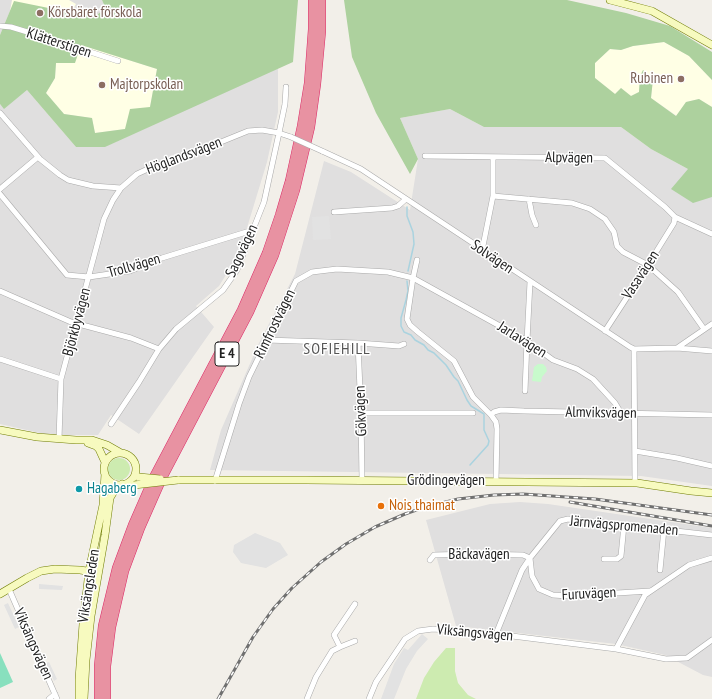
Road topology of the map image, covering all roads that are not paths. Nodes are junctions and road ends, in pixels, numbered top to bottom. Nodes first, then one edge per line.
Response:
1 (314, 0) edge
2 (321, 0) edge
3 (610, 0) edge
4 (0, 26) edge
5 (712, 45) edge
6 (118, 61) dead end
7 (286, 87) dead end
8 (0, 113) edge
9 (279, 133) junction
10 (425, 156) dead end
11 (38, 157) junction
12 (493, 157) junction
13 (121, 188) junction
14 (0, 189) edge
15 (0, 194) edge
16 (493, 196) junction
17 (406, 199) junction
18 (529, 200) junction
19 (334, 212) dead end
20 (675, 217) junction
21 (536, 225) dead end
22 (253, 230) junction
23 (712, 234) edge
24 (482, 250) junction
25 (417, 260) dead end
26 (648, 265) junction
27 (89, 277) junction
28 (413, 278) junction
29 (530, 282) junction
30 (0, 291) edge
31 (76, 324) junction
32 (712, 324) edge
33 (704, 329) junction
34 (605, 331) junction
35 (266, 340) junction
36 (527, 341) junction
37 (358, 343) junction
38 (404, 344) dead end
39 (677, 348) junction
40 (159, 349) junction
41 (634, 349) junction
42 (712, 351) edge
43 (0, 359) edge
44 (61, 379) junction
45 (525, 391) dead end
46 (362, 413) junction
47 (473, 413) dead end
48 (621, 413) junction
49 (634, 413) junction
50 (491, 415) junction
51 (712, 415) edge
52 (111, 424) dead end
53 (0, 430) edge
54 (59, 439) junction
55 (76, 440) junction
56 (635, 451) junction
57 (121, 453) junction
58 (105, 462) junction
59 (712, 466) edge
60 (105, 474) junction
61 (137, 474) junction
62 (178, 480) junction
63 (362, 480) junction
64 (215, 481) junction
65 (496, 481) junction
66 (635, 482) junction
67 (124, 484) junction
68 (712, 493) edge
69 (624, 525) junction
70 (664, 529) junction
71 (712, 535) edge
72 (530, 558) junction
73 (712, 558) edge
74 (604, 559) dead end
75 (430, 560) dead end
76 (660, 570) dead end
77 (89, 571) junction
78 (98, 574) junction
79 (9, 589) junction
80 (650, 591) junction
81 (0, 594) edge
82 (355, 604) dead end
83 (496, 634) junction
84 (712, 640) edge
85 (356, 641) dead end
86 (340, 647) junction
87 (616, 649) junction
88 (56, 696) edge
89 (49, 699) edge
90 (79, 699) edge
91 (84, 699) edge
92 (99, 699) edge
93 (106, 699) edge
94 (307, 699) edge
95 (369, 699) edge

1 - 92 highway, E 4
2 - 93 highway, E 4
3 - 5 street
4 - 6 street, Klätterstigen
7 - 9 street, Sagovägen
8 - 11 street
9 - 13 street, Höglandsvägen
9 - 17 street, Solvägen, bridge
9 - 22 street, Sagovägen
10 - 12 street, Alpvägen
11 - 13 street
11 - 14 street
12 - 16 street
12 - 20 street, Alpvägen
13 - 27 street, Björkbyvägen
15 - 27 street, Trollvägen
16 - 18 street
16 - 24 street
17 - 19 street
17 - 24 street, Solvägen
18 - 21 street
18 - 26 street
20 - 23 street, Alpvägen
20 - 26 street, Vasavägen
22 - 27 street, Trollvägen
22 - 40 street, Sagovägen
24 - 29 street, Solvägen
25 - 28 street
26 - 33 street
26 - 34 street, Vasavägen
27 - 31 street, Björkbyvägen
28 - 35 street, Rimfrostvägen
28 - 36 street, Jarlavägen
28 - 50 street
29 - 34 street, Solvägen
29 - 36 street
30 - 31 street
31 - 40 street
31 - 44 street, Björkbyvägen
32 - 33 street
33 - 39 street
34 - 41 street, Solvägen
35 - 37 street
35 - 64 street, Rimfrostvägen
36 - 45 street
36 - 48 street, Jarlavägen
37 - 38 street
37 - 46 street, Gökvägen
39 - 41 street
39 - 42 street
40 - 52 street, Sagovägen
41 - 49 street
43 - 44 street
44 - 54 street, Björkbyvägen
46 - 47 street
46 - 63 street, Gökvägen
48 - 49 street, Almviksvägen
48 - 50 street, Almviksvägen
49 - 51 street, Almviksvägen
49 - 56 street
50 - 65 street
53 - 54 street
54 - 55 street
55 - 57 street
55 - 58 street
56 - 59 street
56 - 66 street
57 - 58 street
57 - 61 street
58 - 60 street
60 - 67 street, Grödingevägen
60 - 77 street, Viksängsleden
61 - 62 street, Grödingevägen, bridge
61 - 67 street
62 - 64 street, Grödingevägen
62 - 67 street, Grödingevägen, bridge
63 - 64 street, Grödingevägen
63 - 65 street, Grödingevägen
65 - 66 street, Grödingevägen
66 - 68 street, Grödingevägen
67 - 78 street, Viksängsleden
69 - 70 street, Järnvägspromenaden
69 - 72 street, Järnvägspromenaden
69 - 74 street
70 - 71 street, Järnvägspromenaden
70 - 76 street
72 - 75 street, Bäckavägen
72 - 80 street, Furuvägen
72 - 83 street, Järnvägspromenaden
73 - 80 street
77 - 78 street
77 - 79 street
77 - 90 street, Viksängsleden
78 - 91 street, Viksängsleden
79 - 81 street
79 - 88 street, Viksängsvägen
80 - 87 street
82 - 86 street
83 - 87 street, Viksängsvägen
83 - 95 street, Viksängsvägen
84 - 87 street, Viksängsvägen
85 - 86 street
86 - 94 street
88 - 89 street

